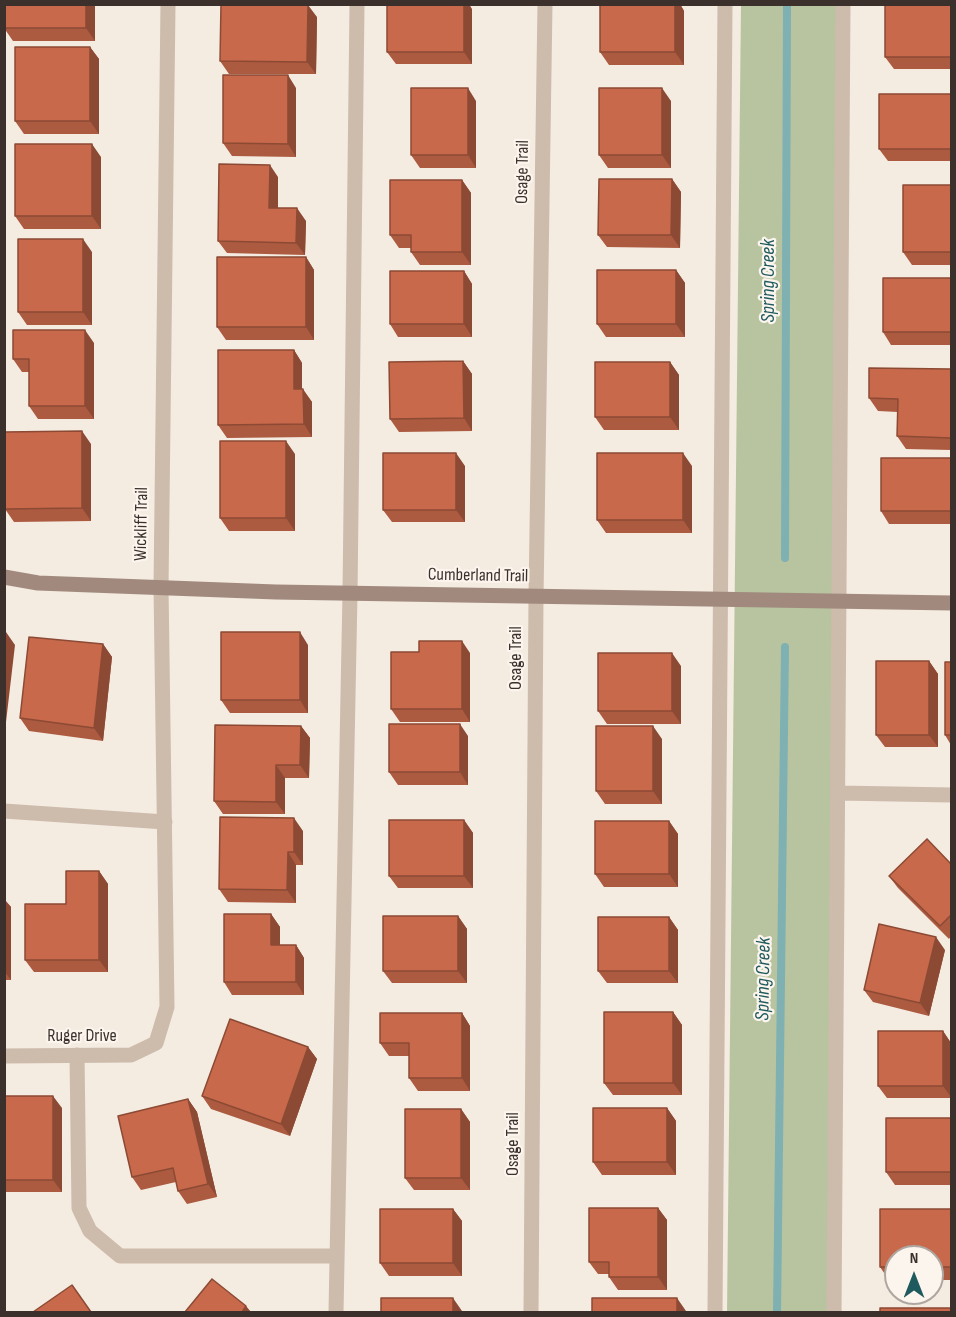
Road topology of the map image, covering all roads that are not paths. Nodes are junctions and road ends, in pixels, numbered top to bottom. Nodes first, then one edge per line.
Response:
1 (168, 4) edge
2 (357, 4) edge
3 (545, 4) edge
4 (725, 4) edge
5 (843, 4) edge
6 (4, 577) edge
7 (160, 587) junction
8 (350, 592) junction
9 (536, 597) junction
10 (720, 600) junction
11 (840, 601) junction
12 (951, 603) edge
13 (838, 793) junction
14 (951, 795) edge
15 (4, 810) edge
16 (165, 822) junction
17 (156, 1043) joint
18 (77, 1055) junction
19 (4, 1056) edge
20 (336, 1256) junction
21 (336, 1312) edge
22 (531, 1312) edge
23 (714, 1312) edge
24 (834, 1312) edge

1 - 7 street, Wickliff Trail
2 - 8 street
3 - 9 street, Osage Trail
4 - 10 street
5 - 11 street
6 - 7 street, Cumberland Trail
7 - 8 street, Cumberland Trail
7 - 16 street, Wickliff Trail
8 - 9 street, Cumberland Trail
8 - 20 street
9 - 10 street, Cumberland Trail
9 - 22 street, Osage Trail
10 - 11 street, Cumberland Trail
10 - 23 street
11 - 12 street, Cumberland Trail
11 - 13 street
13 - 14 street
13 - 24 street
15 - 16 street
16 - 17 street, Wickliff Trail
17 - 18 street, Ruger Drive
18 - 19 street, Ruger Drive
18 - 20 street
20 - 21 street

